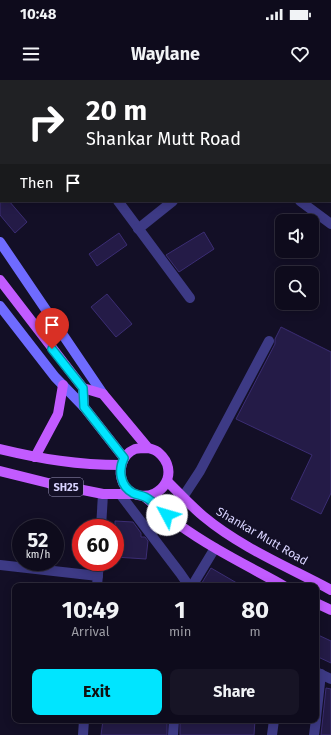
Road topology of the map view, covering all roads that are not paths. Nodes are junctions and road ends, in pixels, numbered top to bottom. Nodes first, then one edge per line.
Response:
1 (119, 202) edge
2 (172, 202) edge
3 (301, 202) edge
4 (331, 224) edge
5 (138, 229) junction
6 (0, 242) edge
7 (0, 280) edge
8 (190, 298) dead end
9 (0, 306) edge
10 (268, 341) dead end
11 (63, 385) junction
12 (81, 386) junction
13 (103, 394) junction
14 (84, 407) junction
15 (148, 448) junction
16 (0, 449) edge
17 (35, 457) junction
18 (123, 461) junction
19 (0, 471) edge
20 (167, 481) junction
21 (103, 494) junction
22 (120, 494) junction
23 (133, 494) junction
24 (144, 497) junction
25 (183, 497) junction
26 (102, 519) edge
27 (215, 548) junction
28 (0, 565) edge
29 (99, 571) edge
30 (98, 581) edge
31 (188, 583) edge
32 (192, 583) edge
33 (279, 583) edge
34 (317, 583) edge
35 (319, 584) edge
36 (331, 590) edge
37 (319, 604) edge
38 (331, 610) edge
39 (319, 673) edge
40 (331, 679) edge
41 (84, 723) edge
42 (174, 723) edge
43 (274, 723) edge
44 (316, 723) edge
45 (83, 735) edge
46 (173, 735) edge
47 (272, 735) edge
48 (314, 735) edge

1 - 5 street
2 - 5 street
3 - 4 street
5 - 8 street
6 - 13 main road
7 - 12 main road
9 - 11 main road
10 - 25 street
11 - 14 main road
11 - 17 main road
12 - 13 main road
12 - 14 main road
13 - 15 main road
14 - 18 main road
15 - 18 main road, SH25
15 - 20 main road
16 - 17 main road, SH25
17 - 18 main road, SH25
18 - 23 main road
19 - 21 main road, SH25
20 - 24 main road
20 - 25 main road, Shankar Mutt Road
21 - 22 main road, SH25
21 - 26 street
22 - 23 main road, SH25
22 - 31 street
23 - 24 main road, SH25
24 - 27 main road
25 - 34 main road, Shankar Mutt Road
27 - 32 street
27 - 33 main road
28 - 30 street
29 - 30 street
35 - 36 main road, Shankar Mutt Road
37 - 38 main road
39 - 40 street
41 - 45 street
42 - 46 street
43 - 47 street
44 - 48 street

